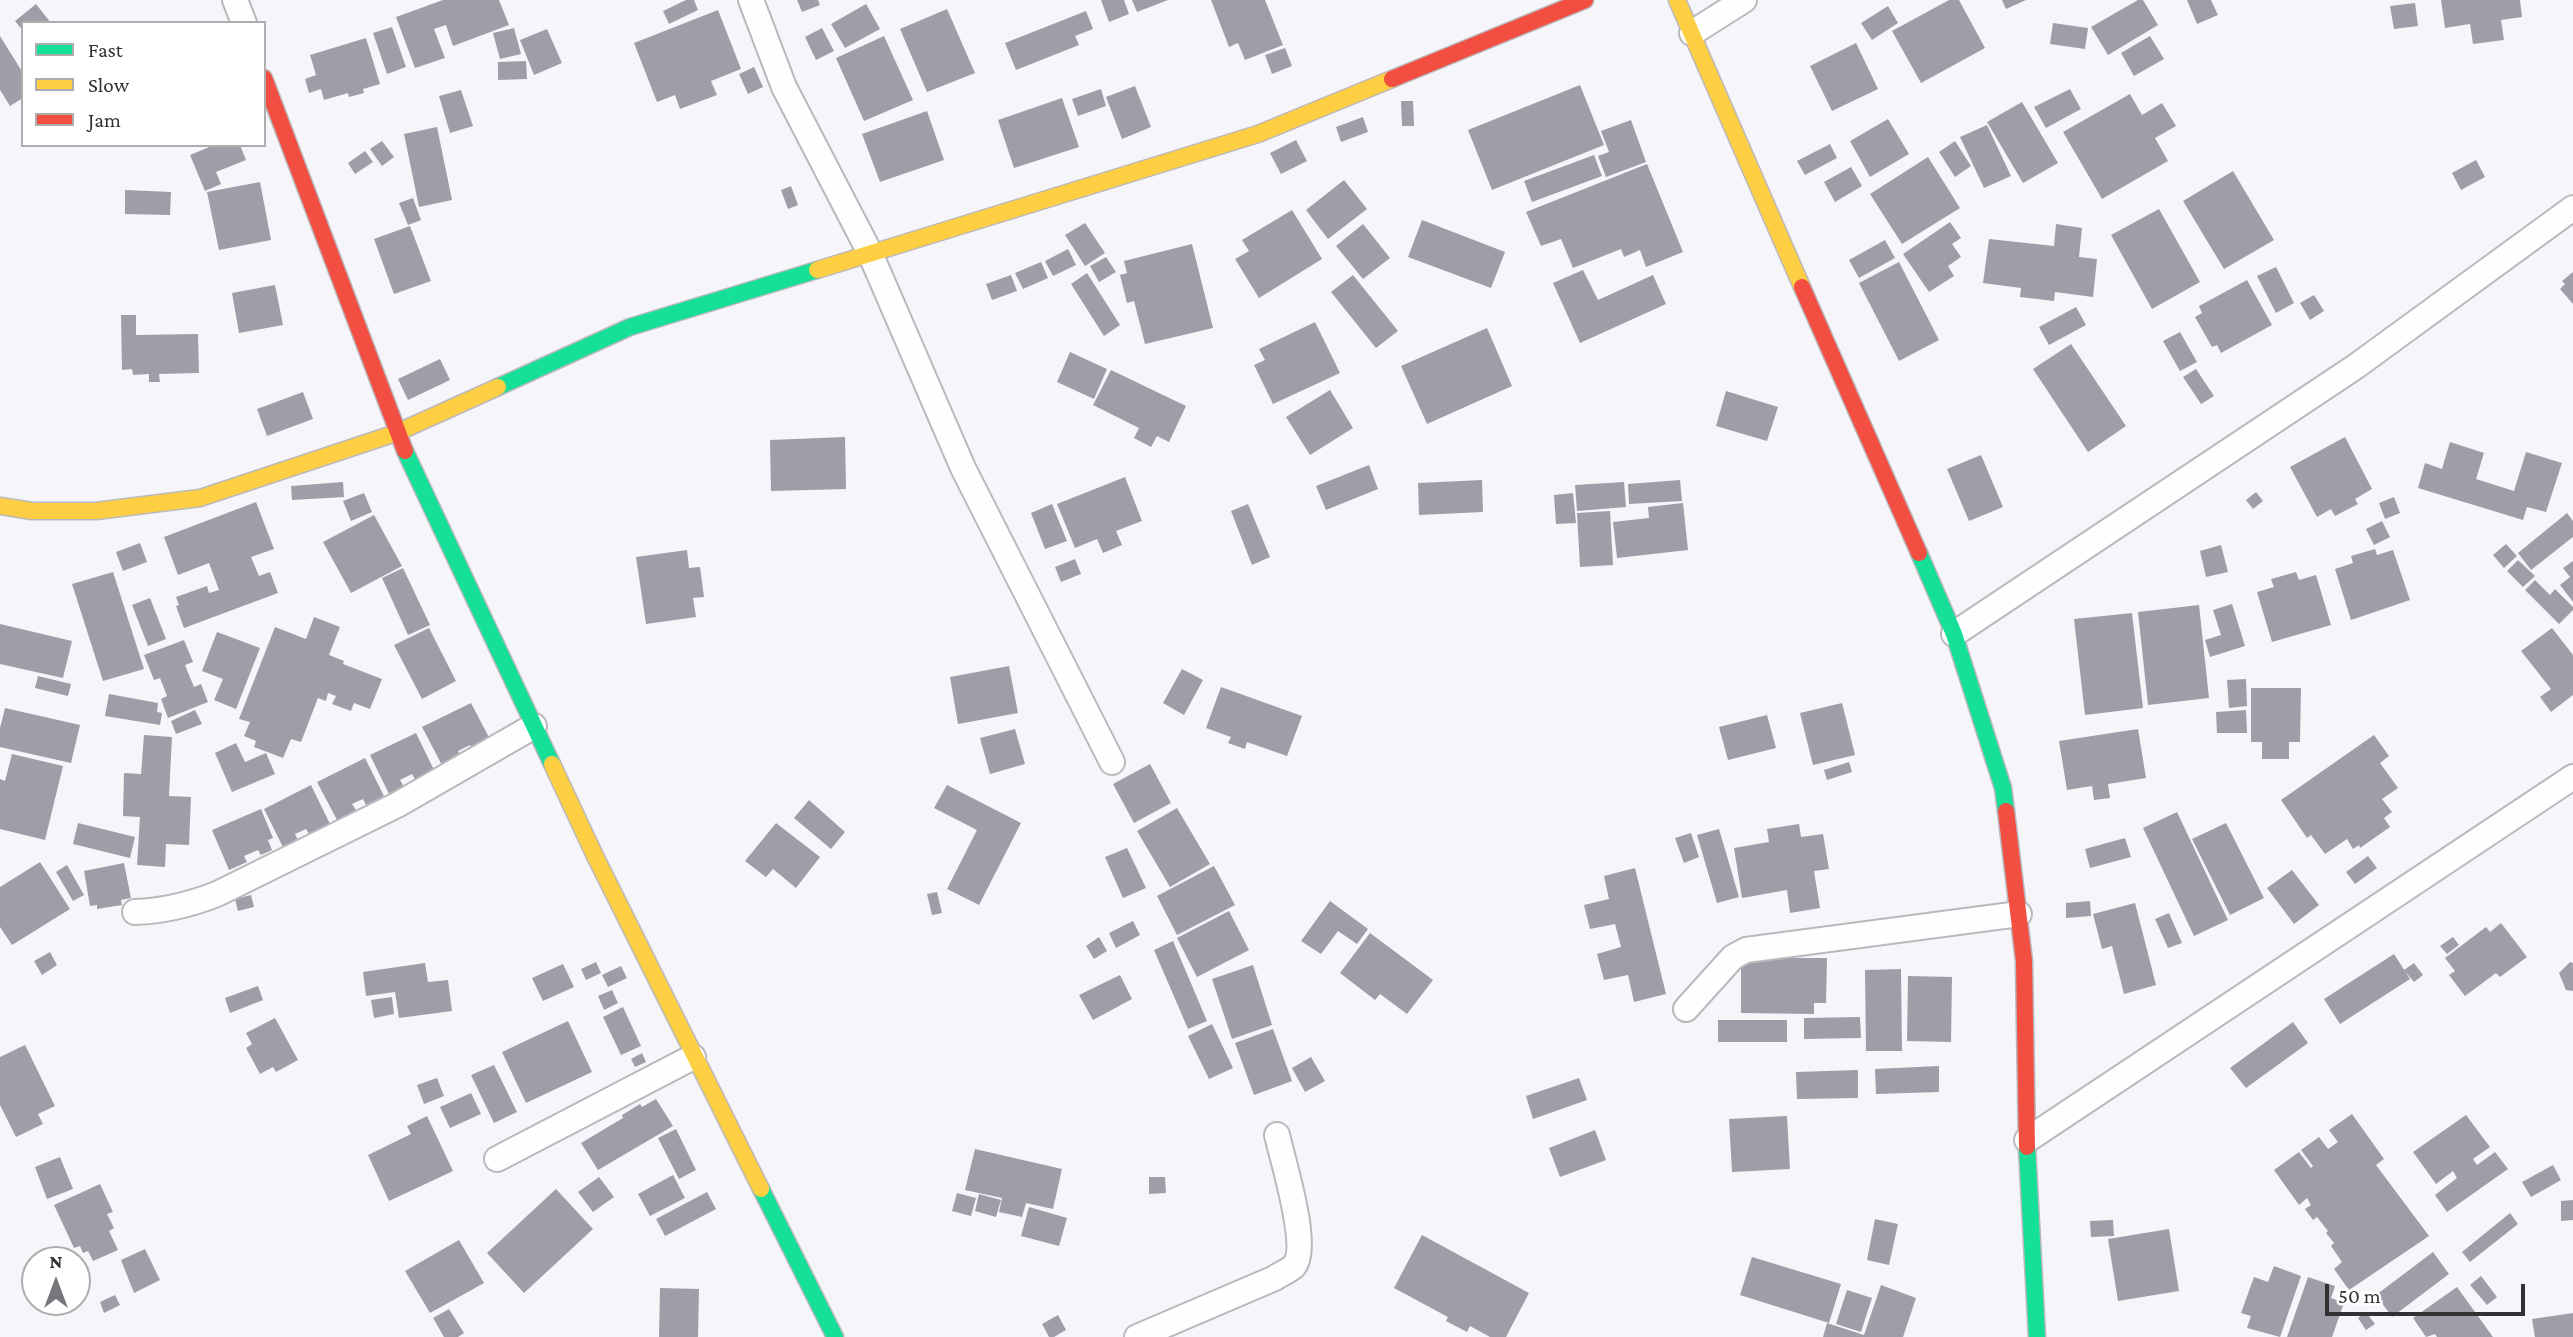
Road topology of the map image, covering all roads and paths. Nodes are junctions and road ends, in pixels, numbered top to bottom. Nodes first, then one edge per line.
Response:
1 (235, 0) edge
2 (751, 0) edge
3 (1585, 0) edge
4 (1677, 0) edge
5 (1744, 0) edge
6 (243, 21) edge
7 (1692, 33) junction
8 (266, 83) edge
9 (2573, 208) edge
10 (870, 253) junction
11 (396, 433) junction
12 (0, 506) edge
13 (1954, 634) junction
14 (534, 726) junction
15 (1112, 762) dead end
16 (2573, 777) edge
17 (135, 912) dead end
18 (2019, 914) junction
19 (1686, 1009) dead end
20 (694, 1057) junction
21 (1277, 1135) dead end
22 (2027, 1140) junction
23 (497, 1159) dead end
24 (835, 1337) edge
25 (1137, 1337) edge
26 (2037, 1337) edge

1 - 6 street
2 - 10 street
3 - 10 street
4 - 7 street
5 - 7 street
7 - 13 street
8 - 11 street
9 - 13 street
10 - 11 street
10 - 15 street
11 - 12 street
11 - 14 street
13 - 18 street
14 - 17 street
14 - 20 street
16 - 22 street
18 - 19 street
18 - 22 street
20 - 23 street
20 - 24 street
21 - 25 street
22 - 26 street

